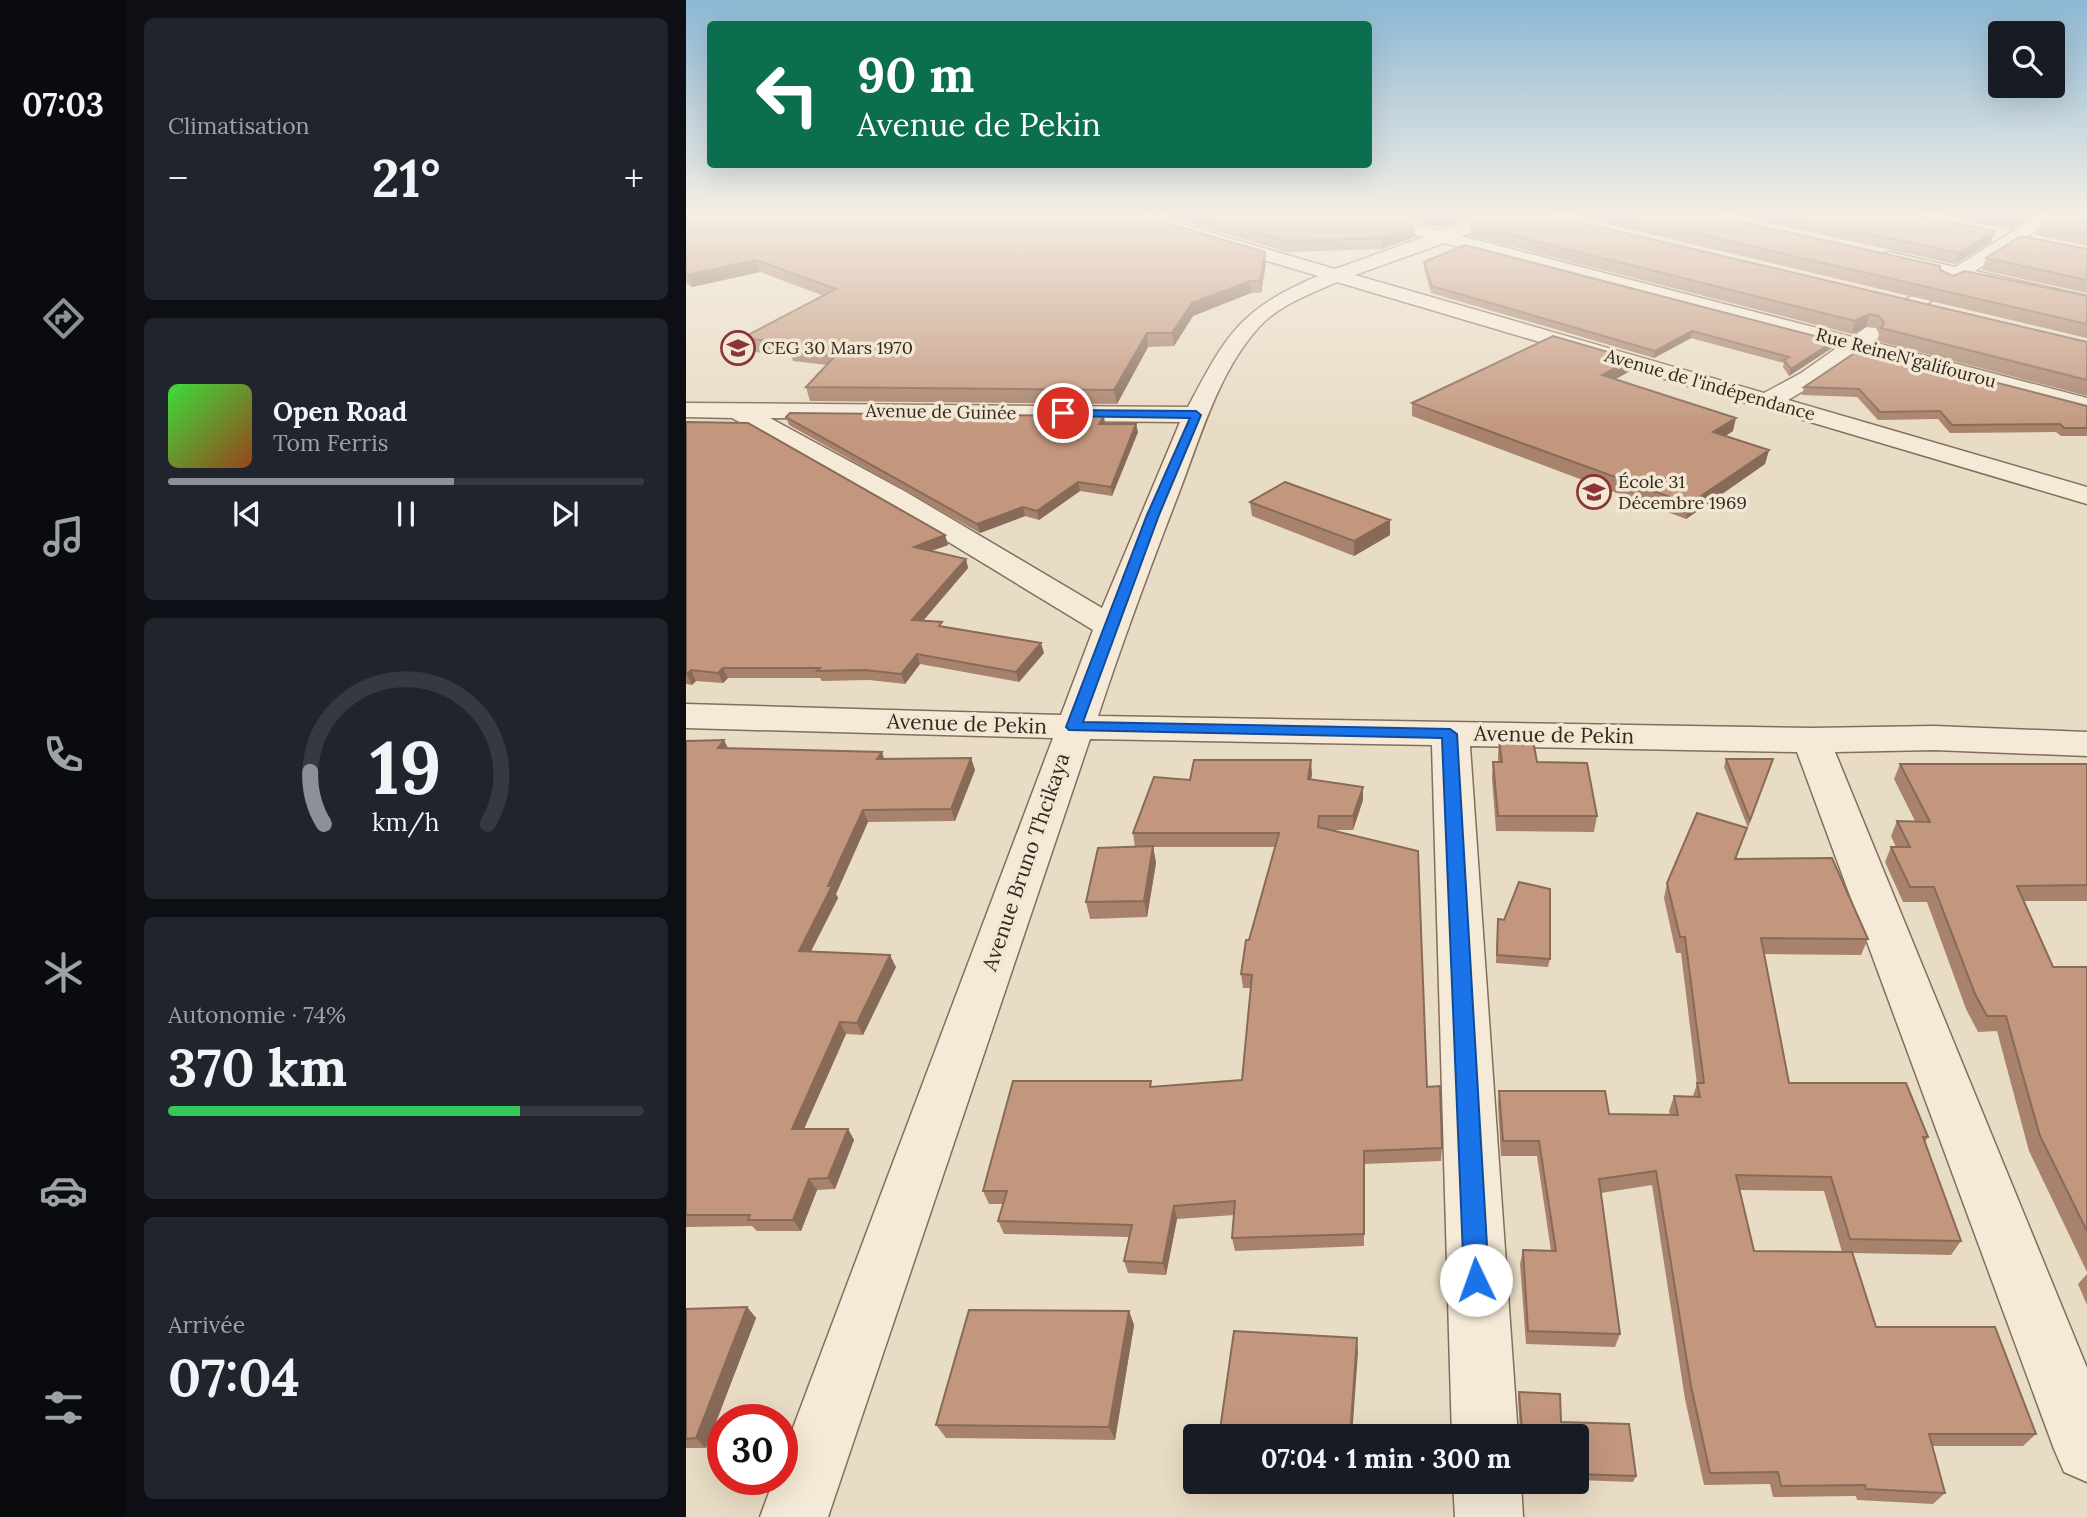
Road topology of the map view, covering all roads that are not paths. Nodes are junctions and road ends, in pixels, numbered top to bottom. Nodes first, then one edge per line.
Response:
1 (1311, 286) edge
2 (1373, 286) edge
3 (1628, 286) edge
4 (1939, 286) edge
5 (2012, 286) edge
6 (1885, 299) edge
7 (2087, 302) edge
8 (1912, 306) junction
9 (1939, 312) edge
10 (1853, 345) junction
11 (1767, 402) junction
12 (2087, 405) edge
13 (697, 410) edge
14 (737, 410) junction
15 (1196, 415) junction
16 (686, 430) edge
17 (2087, 496) edge
18 (1111, 627) junction
19 (693, 724) edge
20 (1074, 727) junction
21 (1450, 734) junction
22 (1811, 740) junction
23 (2087, 744) edge
24 (1484, 1424) edge
25 (2087, 1449) edge
26 (1488, 1494) edge
27 (794, 1517) edge
28 (1489, 1517) edge

1 - 15 street, Avenue Bruno Thcikaya
2 - 11 street, Avenue de l'indépendance
3 - 10 street, Rue ReineN'galifourou
4 - 8 street
5 - 7 street
6 - 8 street
8 - 9 street
8 - 10 street
10 - 11 street
10 - 12 street, Rue ReineN'galifourou
11 - 17 street, Avenue de l'indépendance
13 - 14 street, Avenue de Guinée
13 - 16 street
14 - 15 street, Avenue de Guinée
14 - 18 street
15 - 18 street, Avenue Bruno Thcikaya
18 - 20 street, Avenue Bruno Thcikaya
19 - 20 street, Avenue de Pekin
20 - 21 street, Avenue de Pekin
20 - 27 street, Avenue Bruno Thcikaya
21 - 22 street, Avenue de Pekin
21 - 24 street
22 - 23 street, Avenue de Pekin
22 - 25 street
26 - 28 street

